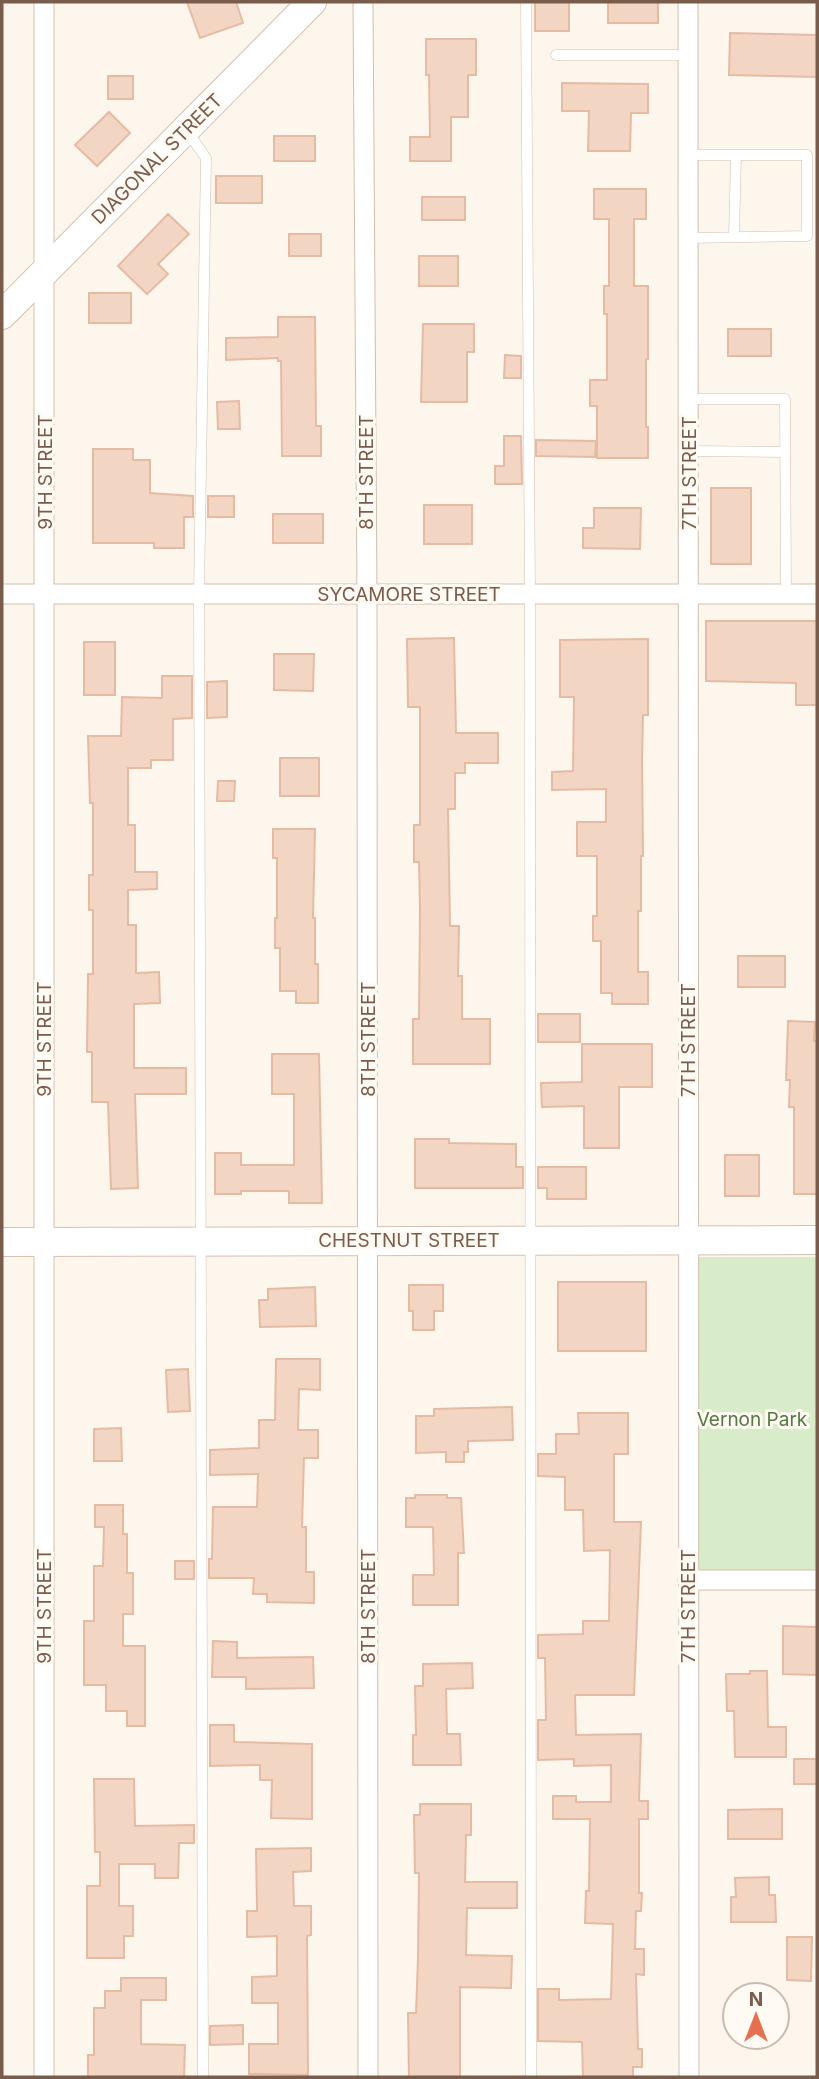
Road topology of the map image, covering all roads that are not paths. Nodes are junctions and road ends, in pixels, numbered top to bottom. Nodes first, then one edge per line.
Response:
1 (44, 2) edge
2 (312, 2) edge
3 (363, 2) edge
4 (526, 2) edge
5 (688, 2) edge
6 (556, 55) dead end
7 (688, 55) junction
8 (186, 130) junction
9 (688, 155) junction
10 (736, 155) junction
11 (734, 237) junction
12 (688, 238) junction
13 (45, 272) junction
14 (2, 316) edge
15 (689, 400) junction
16 (689, 452) junction
17 (785, 452) junction
18 (45, 593) junction
19 (2, 594) edge
20 (199, 594) junction
21 (817, 594) edge
22 (367, 595) junction
23 (530, 595) junction
24 (689, 595) junction
25 (786, 595) junction
26 (368, 1240) junction
27 (530, 1240) junction
28 (688, 1240) junction
29 (817, 1240) edge
30 (2, 1241) edge
31 (44, 1241) junction
32 (201, 1241) junction
33 (688, 1580) junction
34 (817, 1580) edge
35 (44, 2077) edge
36 (203, 2077) edge
37 (368, 2077) edge
38 (531, 2077) edge
39 (689, 2077) edge

1 - 13 street, 9TH STREET
2 - 8 street, DIAGONAL STREET
3 - 22 street, 8TH STREET
4 - 23 lane
5 - 7 street, 7TH STREET
6 - 7 lane
7 - 9 street, 7TH STREET
8 - 13 street, DIAGONAL STREET
8 - 20 lane
9 - 10 lane
9 - 12 street, 7TH STREET
10 - 11 lane
10 - 11 lane
11 - 12 lane
12 - 15 street, 7TH STREET
13 - 14 street, DIAGONAL STREET
13 - 18 street, 9TH STREET
15 - 16 street, 7TH STREET
15 - 17 lane
16 - 17 lane
16 - 24 street, 7TH STREET
17 - 25 lane
18 - 19 street, SYCAMORE STREET
18 - 20 street, SYCAMORE STREET
18 - 31 street, 9TH STREET
20 - 22 street, SYCAMORE STREET
20 - 32 lane
21 - 25 street, SYCAMORE STREET
22 - 23 street, SYCAMORE STREET
22 - 26 street, 8TH STREET
23 - 24 street, SYCAMORE STREET
23 - 27 lane
24 - 25 street, SYCAMORE STREET
24 - 28 street, 7TH STREET
26 - 27 street, CHESTNUT STREET
26 - 32 street, CHESTNUT STREET
26 - 37 street, 8TH STREET
27 - 28 street, CHESTNUT STREET
27 - 38 lane
28 - 29 street, CHESTNUT STREET
28 - 33 street, 7TH STREET
30 - 31 street, CHESTNUT STREET
31 - 32 street, CHESTNUT STREET
31 - 35 street, 9TH STREET
32 - 36 lane
33 - 34 street
33 - 39 street, 7TH STREET

